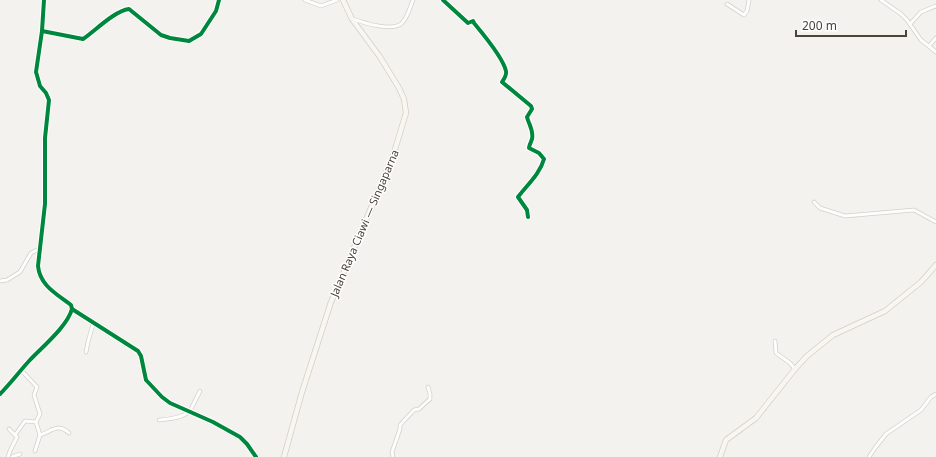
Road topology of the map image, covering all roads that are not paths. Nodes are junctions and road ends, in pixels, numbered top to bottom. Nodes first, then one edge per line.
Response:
1 (44, 0) edge
2 (219, 0) edge
3 (305, 0) edge
4 (336, 0) edge
5 (343, 0) edge
6 (413, 0) edge
7 (444, 0) edge
8 (749, 0) edge
9 (881, 0) edge
10 (727, 4) dead end
11 (936, 6) edge
12 (352, 19) junction
13 (910, 24) junction
14 (42, 32) junction
15 (936, 38) edge
16 (929, 46) junction
17 (936, 52) edge
18 (814, 202) dead end
19 (528, 217) dead end
20 (936, 222) edge
21 (41, 248) junction
22 (936, 265) edge
23 (0, 281) edge
24 (72, 309) junction
25 (93, 324) junction
26 (775, 341) dead end
27 (86, 352) dead end
28 (795, 369) junction
29 (21, 370) junction
30 (428, 387) dead end
31 (200, 391) dead end
32 (0, 394) edge
33 (936, 394) edge
34 (190, 411) junction
35 (159, 420) dead end
36 (36, 422) junction
37 (9, 429) dead end
38 (69, 433) dead end
39 (15, 435) junction
40 (40, 435) junction
41 (35, 451) dead end
42 (20, 454) dead end
43 (8, 457) edge
44 (12, 457) edge
45 (256, 457) edge
46 (284, 457) edge
47 (393, 457) edge
48 (720, 457) edge
49 (869, 457) edge

1 - 14 street
2 - 14 street
3 - 4 street
5 - 12 main road, Jalan Raya Ciawi — Singaparna
6 - 12 street
7 - 19 street
8 - 10 street
9 - 13 street
11 - 13 street
12 - 46 main road, Jalan Raya Ciawi — Singaparna
13 - 16 street
14 - 21 street
15 - 16 street
16 - 17 street
18 - 20 street
21 - 23 street
21 - 24 street
22 - 28 main road
24 - 25 street
24 - 29 street
25 - 27 street
25 - 34 street
26 - 28 street
28 - 48 main road
29 - 32 street
29 - 36 street
30 - 47 street
31 - 34 street
33 - 49 street
34 - 35 street
34 - 45 street
36 - 39 street
36 - 40 street
37 - 39 street
38 - 40 street
39 - 43 street
40 - 41 street
42 - 44 street

